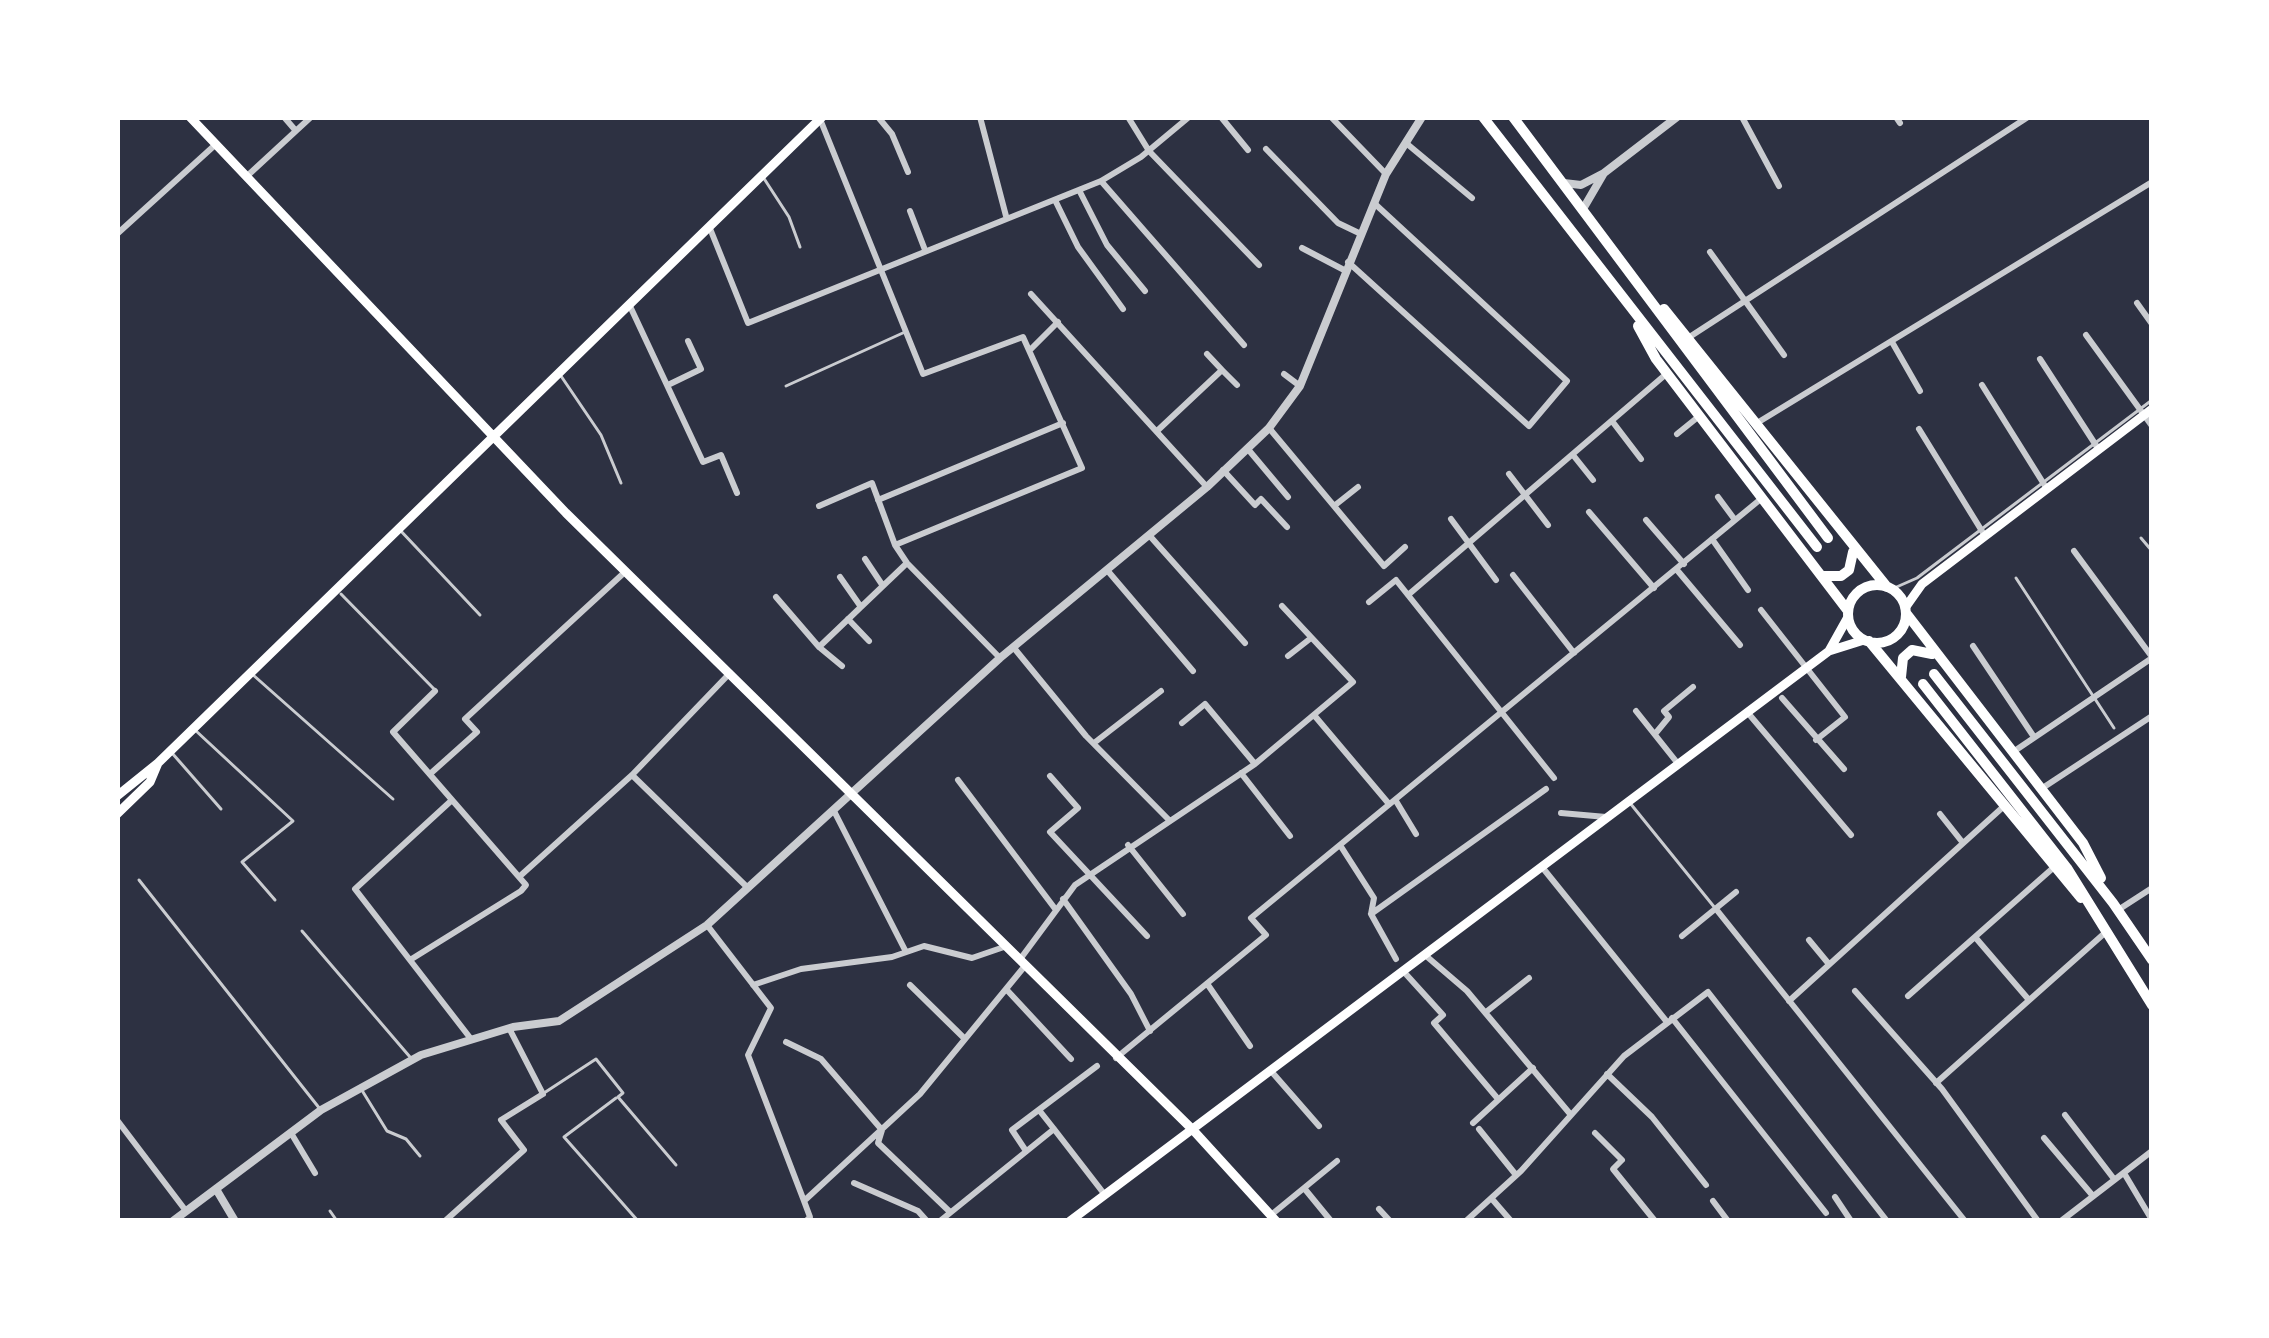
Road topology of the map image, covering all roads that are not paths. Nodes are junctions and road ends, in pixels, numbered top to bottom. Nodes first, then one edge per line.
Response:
1 (190, 117) edge
2 (284, 117) edge
3 (311, 117) edge
4 (878, 117) edge
5 (980, 117) edge
6 (1128, 117) edge
7 (1189, 117) edge
8 (1221, 117) edge
9 (1331, 117) edge
10 (1484, 117) edge
11 (1513, 117) edge
12 (1677, 117) edge
13 (1742, 117) edge
14 (2028, 117) edge
15 (821, 118) edge
16 (1415, 120) edge
17 (296, 130) junction
18 (1405, 142) junction
19 (215, 145) junction
20 (1265, 148) dead end
21 (1248, 150) dead end
22 (1149, 151) junction
23 (908, 172) dead end
24 (1386, 173) junction
25 (1604, 173) junction
26 (762, 176) junction
27 (246, 177) junction
28 (1101, 181) junction
29 (2152, 182) edge
30 (1564, 183) junction
31 (1779, 186) dead end
32 (1079, 190) junction
33 (1472, 198) dead end
34 (1054, 199) junction
35 (1374, 203) junction
36 (1583, 209) junction
37 (910, 211) dead end
38 (1006, 216) junction
39 (709, 226) junction
40 (117, 234) edge
41 (1360, 234) junction
42 (800, 247) dead end
43 (1302, 248) dead end
44 (925, 250) junction
45 (1710, 252) dead end
46 (1259, 265) dead end
47 (884, 267) junction
48 (1347, 267) junction
49 (1145, 291) dead end
50 (1648, 293) junction
51 (1031, 294) dead end
52 (1745, 301) junction
53 (2137, 303) dead end
54 (629, 304) junction
55 (1628, 307) junction
56 (1123, 308) dead end
57 (1058, 322) junction
58 (2152, 324) edge
59 (906, 332) junction
60 (2086, 335) dead end
61 (1691, 336) junction
62 (688, 341) dead end
63 (1891, 341) junction
64 (1244, 345) dead end
65 (1030, 349) junction
66 (1208, 354) dead end
67 (1784, 355) dead end
68 (2040, 358) dead end
69 (1222, 370) junction
70 (558, 373) junction
71 (1667, 373) junction
72 (1284, 374) dead end
73 (670, 384) junction
74 (1237, 385) dead end
75 (1982, 385) dead end
76 (786, 386) dead end
77 (1300, 386) junction
78 (1920, 391) dead end
79 (2152, 400) edge
80 (2145, 411) edge
81 (1700, 416) junction
82 (1612, 421) junction
83 (1063, 423) junction
84 (1757, 423) junction
85 (2152, 426) edge
86 (1269, 428) junction
87 (1918, 429) dead end
88 (1157, 431) junction
89 (1677, 434) dead end
90 (493, 436) junction
91 (2097, 447) junction
92 (1247, 448) junction
93 (1573, 455) junction
94 (1641, 459) dead end
95 (1223, 470) junction
96 (1509, 474) dead end
97 (1594, 480) dead end
98 (621, 483) dead end
99 (2045, 486) junction
100 (1208, 487) junction
101 (1358, 487) dead end
102 (736, 493) dead end
103 (1718, 496) dead end
104 (1288, 497) dead end
105 (1524, 497) junction
106 (1762, 498) junction
107 (878, 500) junction
108 (819, 506) dead end
109 (1334, 506) junction
110 (1589, 512) dead end
111 (1451, 520) dead end
112 (1646, 520) dead end
113 (1736, 520) junction
114 (1549, 525) dead end
115 (1287, 527) dead end
116 (398, 528) junction
117 (1983, 532) junction
118 (1149, 535) junction
119 (1828, 538) dead end
120 (2141, 538) dead end
121 (1712, 539) junction
122 (1469, 543) junction
123 (895, 545) junction
124 (1405, 547) dead end
125 (1816, 547) dead end
126 (1853, 550) junction
127 (2074, 551) dead end
128 (2152, 551) edge
129 (865, 559) dead end
130 (907, 562) junction
131 (1680, 567) junction
132 (1107, 570) junction
133 (626, 572) junction
134 (1513, 575) dead end
135 (1820, 575) junction
136 (840, 577) dead end
137 (2016, 578) dead end
138 (1496, 580) dead end
139 (883, 586) junction
140 (336, 588) junction
141 (1654, 588) junction
142 (1889, 588) junction
143 (1748, 590) dead end
144 (1408, 595) junction
145 (776, 597) dead end
146 (1369, 602) dead end
147 (1282, 606) dead end
148 (861, 607) junction
149 (1761, 610) dead end
150 (1905, 610) junction
151 (1848, 614) junction
152 (480, 615) dead end
153 (848, 619) junction
154 (1311, 638) junction
155 (1867, 640) junction
156 (869, 641) dead end
157 (1245, 643) dead end
158 (1740, 645) dead end
159 (1973, 646) dead end
160 (819, 647) junction
161 (1013, 647) junction
162 (1829, 652) junction
163 (1574, 654) junction
164 (1288, 656) dead end
165 (1935, 656) junction
166 (2152, 657) edge
167 (1000, 658) junction
168 (842, 666) dead end
169 (1804, 670) junction
170 (1193, 671) dead end
171 (251, 673) junction
172 (730, 673) junction
173 (1934, 674) dead end
174 (1902, 681) junction
175 (1923, 684) dead end
176 (1693, 687) dead end
177 (435, 691) joint
178 (1161, 691) dead end
179 (1781, 698) dead end
180 (2091, 698) junction
181 (1636, 711) dead end
182 (1505, 712) junction
183 (1748, 712) junction
184 (1314, 715) junction
185 (2152, 716) edge
186 (1182, 723) dead end
187 (2114, 728) dead end
188 (193, 729) junction
189 (1655, 734) junction
190 (2034, 737) junction
191 (1816, 740) junction
192 (1094, 743) junction
193 (170, 751) junction
194 (2013, 752) junction
195 (158, 763) junction
196 (1256, 764) junction
197 (1679, 764) junction
198 (1844, 769) dead end
199 (1241, 773) junction
200 (430, 774) junction
201 (632, 775) junction
202 (1050, 776) dead end
203 (1554, 778) dead end
204 (958, 780) dead end
205 (1546, 789) dead end
206 (2042, 789) junction
207 (850, 793) junction
208 (117, 796) edge
209 (393, 799) dead end
210 (452, 800) junction
211 (1629, 802) junction
212 (1393, 803) junction
213 (2003, 807) junction
214 (221, 809) dead end
215 (833, 810) junction
216 (117, 814) edge
217 (1562, 814) dead end
218 (1940, 814) dead end
219 (1609, 818) junction
220 (1168, 819) junction
221 (1416, 834) dead end
222 (1290, 836) dead end
223 (1851, 836) dead end
224 (1963, 843) junction
225 (1128, 845) junction
226 (1340, 845) junction
227 (1542, 867) junction
228 (2053, 868) junction
229 (1089, 874) junction
230 (519, 877) junction
231 (139, 880) dead end
232 (748, 888) junction
233 (2152, 888) edge
234 (1736, 892) dead end
235 (1063, 898) junction
236 (275, 900) dead end
237 (2116, 906) junction
238 (1716, 909) junction
239 (1056, 910) junction
240 (1183, 914) dead end
241 (1371, 914) junction
242 (2098, 916) junction
243 (706, 925) junction
244 (302, 931) dead end
245 (2107, 931) junction
246 (1147, 936) dead end
247 (1682, 936) dead end
248 (1975, 937) junction
249 (1809, 940) dead end
250 (1004, 947) junction
251 (906, 952) junction
252 (1425, 955) junction
253 (1396, 959) dead end
254 (410, 960) junction
255 (2152, 960) edge
256 (1828, 963) junction
257 (1021, 964) junction
258 (1403, 971) junction
259 (1529, 978) dead end
260 (910, 985) dead end
261 (1207, 985) junction
262 (753, 986) junction
263 (1006, 989) junction
264 (1855, 991) dead end
265 (1908, 996) dead end
266 (2029, 1000) junction
267 (1789, 1001) junction
268 (2152, 1005) edge
269 (1486, 1012) junction
270 (1669, 1020) junction
271 (509, 1028) junction
272 (1150, 1031) junction
273 (964, 1039) junction
274 (471, 1040) junction
275 (786, 1042) dead end
276 (1250, 1046) dead end
277 (1071, 1059) dead end
278 (1116, 1059) junction
279 (412, 1060) junction
280 (1097, 1066) dead end
281 (1533, 1068) junction
282 (1271, 1071) junction
283 (1607, 1074) junction
284 (1936, 1082) junction
285 (360, 1088) junction
286 (543, 1094) junction
287 (618, 1097) junction
288 (1498, 1100) junction
289 (321, 1110) junction
290 (1039, 1110) junction
291 (1571, 1115) junction
292 (2065, 1115) dead end
293 (117, 1120) edge
294 (1318, 1126) dead end
295 (1054, 1129) junction
296 (882, 1130) junction
297 (1192, 1130) junction
298 (291, 1132) junction
299 (1595, 1133) dead end
300 (2044, 1138) dead end
301 (1026, 1150) junction
302 (2152, 1151) edge
303 (420, 1156) dead end
304 (1337, 1161) dead end
305 (676, 1165) dead end
306 (314, 1172) dead end
307 (2124, 1173) junction
308 (1516, 1175) junction
309 (2115, 1180) junction
310 (854, 1183) dead end
311 (1706, 1185) dead end
312 (1304, 1188) junction
313 (216, 1189) junction
314 (1106, 1195) junction
315 (2093, 1196) junction
316 (1835, 1197) dead end
317 (1492, 1199) junction
318 (804, 1201) junction
319 (1713, 1202) dead end
320 (1379, 1209) dead end
321 (187, 1211) junction
322 (330, 1211) dead end
323 (949, 1211) junction
324 (1826, 1213) dead end
325 (1273, 1218) edge
326 (1328, 1220) edge
327 (2152, 1220) edge
328 (173, 1221) edge
329 (235, 1221) edge
330 (337, 1221) edge
331 (446, 1221) edge
332 (638, 1221) edge
333 (806, 1221) edge
334 (927, 1221) edge
335 (940, 1221) edge
336 (1070, 1221) edge
337 (1390, 1221) edge
338 (1466, 1221) edge
339 (1510, 1221) edge
340 (1655, 1221) edge
341 (1728, 1221) edge
342 (1851, 1221) edge
343 (1887, 1221) edge
344 (1965, 1221) edge
345 (2038, 1221) edge
346 (2061, 1221) edge

1 - 19 main road
2 - 17 street
3 - 17 street
4 - 23 street
5 - 38 street
6 - 22 street
7 - 22 street
8 - 21 street
9 - 24 street
10 - 55 highway
11 - 30 highway
12 - 25 street
13 - 31 street
14 - 52 street
15 - 26 main road
15 - 47 street
16 - 18 street
17 - 27 street
18 - 24 street
18 - 33 street
19 - 27 main road
19 - 40 street
20 - 41 street
22 - 28 street
22 - 46 street
24 - 35 street
25 - 30 street
25 - 36 street
26 - 39 main road
26 - 42 lane
27 - 90 main road
28 - 32 street
28 - 64 street
29 - 63 street
30 - 36 highway
32 - 34 street
32 - 49 street
34 - 38 street
34 - 56 street
35 - 41 street
35 - 48 street
36 - 50 highway
37 - 44 street
38 - 44 street
39 - 47 street
39 - 54 main road
41 - 48 street
43 - 48 street
44 - 47 street
45 - 52 street
47 - 59 street
48 - 77 street
50 - 61 highway
50 - 119 highway
51 - 57 street
52 - 61 street
52 - 67 street
53 - 58 street
54 - 70 main road
54 - 73 street
55 - 71 highway
55 - 125 highway
57 - 65 street
57 - 88 street
59 - 65 street
59 - 76 lane
60 - 80 street
61 - 84 highway
62 - 73 street
63 - 78 street
63 - 84 street
65 - 83 street
66 - 69 street
68 - 91 street
69 - 74 street
69 - 88 street
70 - 90 main road
70 - 98 lane
71 - 81 highway
71 - 82 street
72 - 77 street
73 - 102 street
75 - 99 street
77 - 86 street
79 - 80 lane
80 - 85 street
80 - 91 main road
81 - 89 street
81 - 106 highway
82 - 93 street
82 - 94 street
83 - 107 street
83 - 123 street
84 - 126 highway
86 - 92 street
86 - 109 street
87 - 117 street
88 - 100 street
90 - 116 main road
90 - 133 main road
91 - 99 main road
92 - 95 street
92 - 104 street
93 - 97 street
93 - 105 street
95 - 100 street
95 - 115 street
96 - 105 street
99 - 117 main road
100 - 118 street
101 - 109 street
103 - 113 street
105 - 114 street
105 - 122 street
106 - 113 street
106 - 135 highway
107 - 108 street
107 - 123 street
109 - 124 street
110 - 141 street
111 - 122 street
112 - 131 street
113 - 121 street
116 - 140 main road
116 - 152 lane
117 - 142 lane
117 - 150 main road
118 - 132 street
118 - 157 street
120 - 128 lane
121 - 131 street
121 - 143 street
122 - 138 street
122 - 144 street
123 - 130 street
126 - 135 highway
126 - 142 highway
127 - 166 street
129 - 139 street
130 - 139 street
130 - 167 street
131 - 141 street
131 - 158 street
132 - 161 street
132 - 170 street
133 - 172 main road
133 - 200 street
134 - 163 street
135 - 151 highway
136 - 148 street
137 - 180 lane
139 - 148 street
140 - 171 main road
140 - 177 lane
141 - 163 street
142 - 150 highway
142 - 151 highway
144 - 146 street
144 - 182 street
145 - 160 street
147 - 154 street
148 - 153 street
149 - 169 street
150 - 155 highway
150 - 165 highway
151 - 155 highway
151 - 162 main road
153 - 156 street
153 - 160 street
154 - 164 street
154 - 184 street
155 - 162 main road
155 - 174 highway
159 - 190 street
160 - 168 street
161 - 167 street
161 - 192 street
162 - 169 main road
163 - 182 street
165 - 174 highway
165 - 194 highway
166 - 180 street
167 - 207 street
169 - 183 main road
169 - 191 street
171 - 188 main road
171 - 209 lane
172 - 201 street
172 - 207 main road
173 - 237 highway
174 - 213 highway
175 - 242 highway
176 - 189 street
177 - 200 street
178 - 192 street
179 - 191 street
180 - 187 lane
180 - 190 street
181 - 189 street
182 - 203 street
182 - 212 street
183 - 197 main road
183 - 223 street
184 - 196 street
184 - 212 street
185 - 206 street
186 - 196 street
188 - 193 main road
188 - 236 lane
189 - 197 street
190 - 194 street
191 - 198 street
192 - 220 street
193 - 195 main road
193 - 214 lane
194 - 206 highway
195 - 208 main road
195 - 216 main road
196 - 199 street
197 - 211 main road
199 - 220 street
199 - 222 street
200 - 210 street
201 - 230 street
201 - 232 street
202 - 229 street
204 - 239 street
205 - 241 street
206 - 237 highway
207 - 215 street
207 - 250 main road
210 - 230 street
210 - 254 street
211 - 219 main road
211 - 238 lane
212 - 221 street
212 - 226 street
213 - 224 street
213 - 228 highway
215 - 232 street
215 - 251 street
217 - 219 street
218 - 224 street
219 - 227 main road
220 - 225 street
224 - 256 street
225 - 229 street
225 - 240 street
226 - 241 street
226 - 261 street
227 - 252 main road
227 - 270 street
228 - 242 highway
228 - 248 street
229 - 235 street
229 - 246 street
230 - 254 street
231 - 289 lane
232 - 243 street
233 - 237 street
234 - 238 street
235 - 239 street
235 - 272 street
237 - 255 highway
238 - 247 street
238 - 267 street
239 - 257 street
241 - 253 street
242 - 245 highway
243 - 262 street
243 - 271 street
244 - 279 lane
245 - 266 street
245 - 268 highway
248 - 265 street
248 - 266 street
249 - 256 street
250 - 251 street
250 - 257 main road
251 - 262 street
252 - 258 main road
252 - 269 street
254 - 274 street
256 - 267 street
257 - 263 street
257 - 278 main road
258 - 282 main road
258 - 288 street
259 - 269 street
260 - 273 street
261 - 272 street
261 - 276 street
262 - 318 street
263 - 273 street
263 - 277 street
264 - 284 street
266 - 284 street
267 - 344 street
269 - 281 street
270 - 283 street
270 - 324 street
270 - 343 street
271 - 274 street
271 - 286 street
272 - 278 street
273 - 296 street
274 - 279 street
275 - 296 street
278 - 297 main road
279 - 285 street
280 - 290 street
281 - 288 street
281 - 291 street
282 - 294 street
282 - 297 main road
283 - 291 street
283 - 311 street
284 - 345 street
285 - 289 street
285 - 303 lane
286 - 287 lane
286 - 331 street
287 - 305 lane
287 - 332 lane
288 - 308 street
289 - 298 street
290 - 295 street
290 - 301 street
291 - 308 street
292 - 309 street
293 - 321 street
295 - 301 street
295 - 314 street
296 - 318 street
296 - 323 street
297 - 314 main road
297 - 325 main road
298 - 306 street
298 - 313 street
299 - 340 street
300 - 315 street
301 - 323 street
302 - 307 street
304 - 312 street
307 - 309 street
307 - 327 street
308 - 317 street
309 - 315 street
310 - 334 street
312 - 325 street
312 - 326 street
313 - 321 street
313 - 329 street
314 - 336 main road
315 - 346 street
316 - 342 street
317 - 338 street
317 - 339 street
318 - 333 street
319 - 341 street
320 - 337 street
321 - 328 street
322 - 330 lane
323 - 335 street

